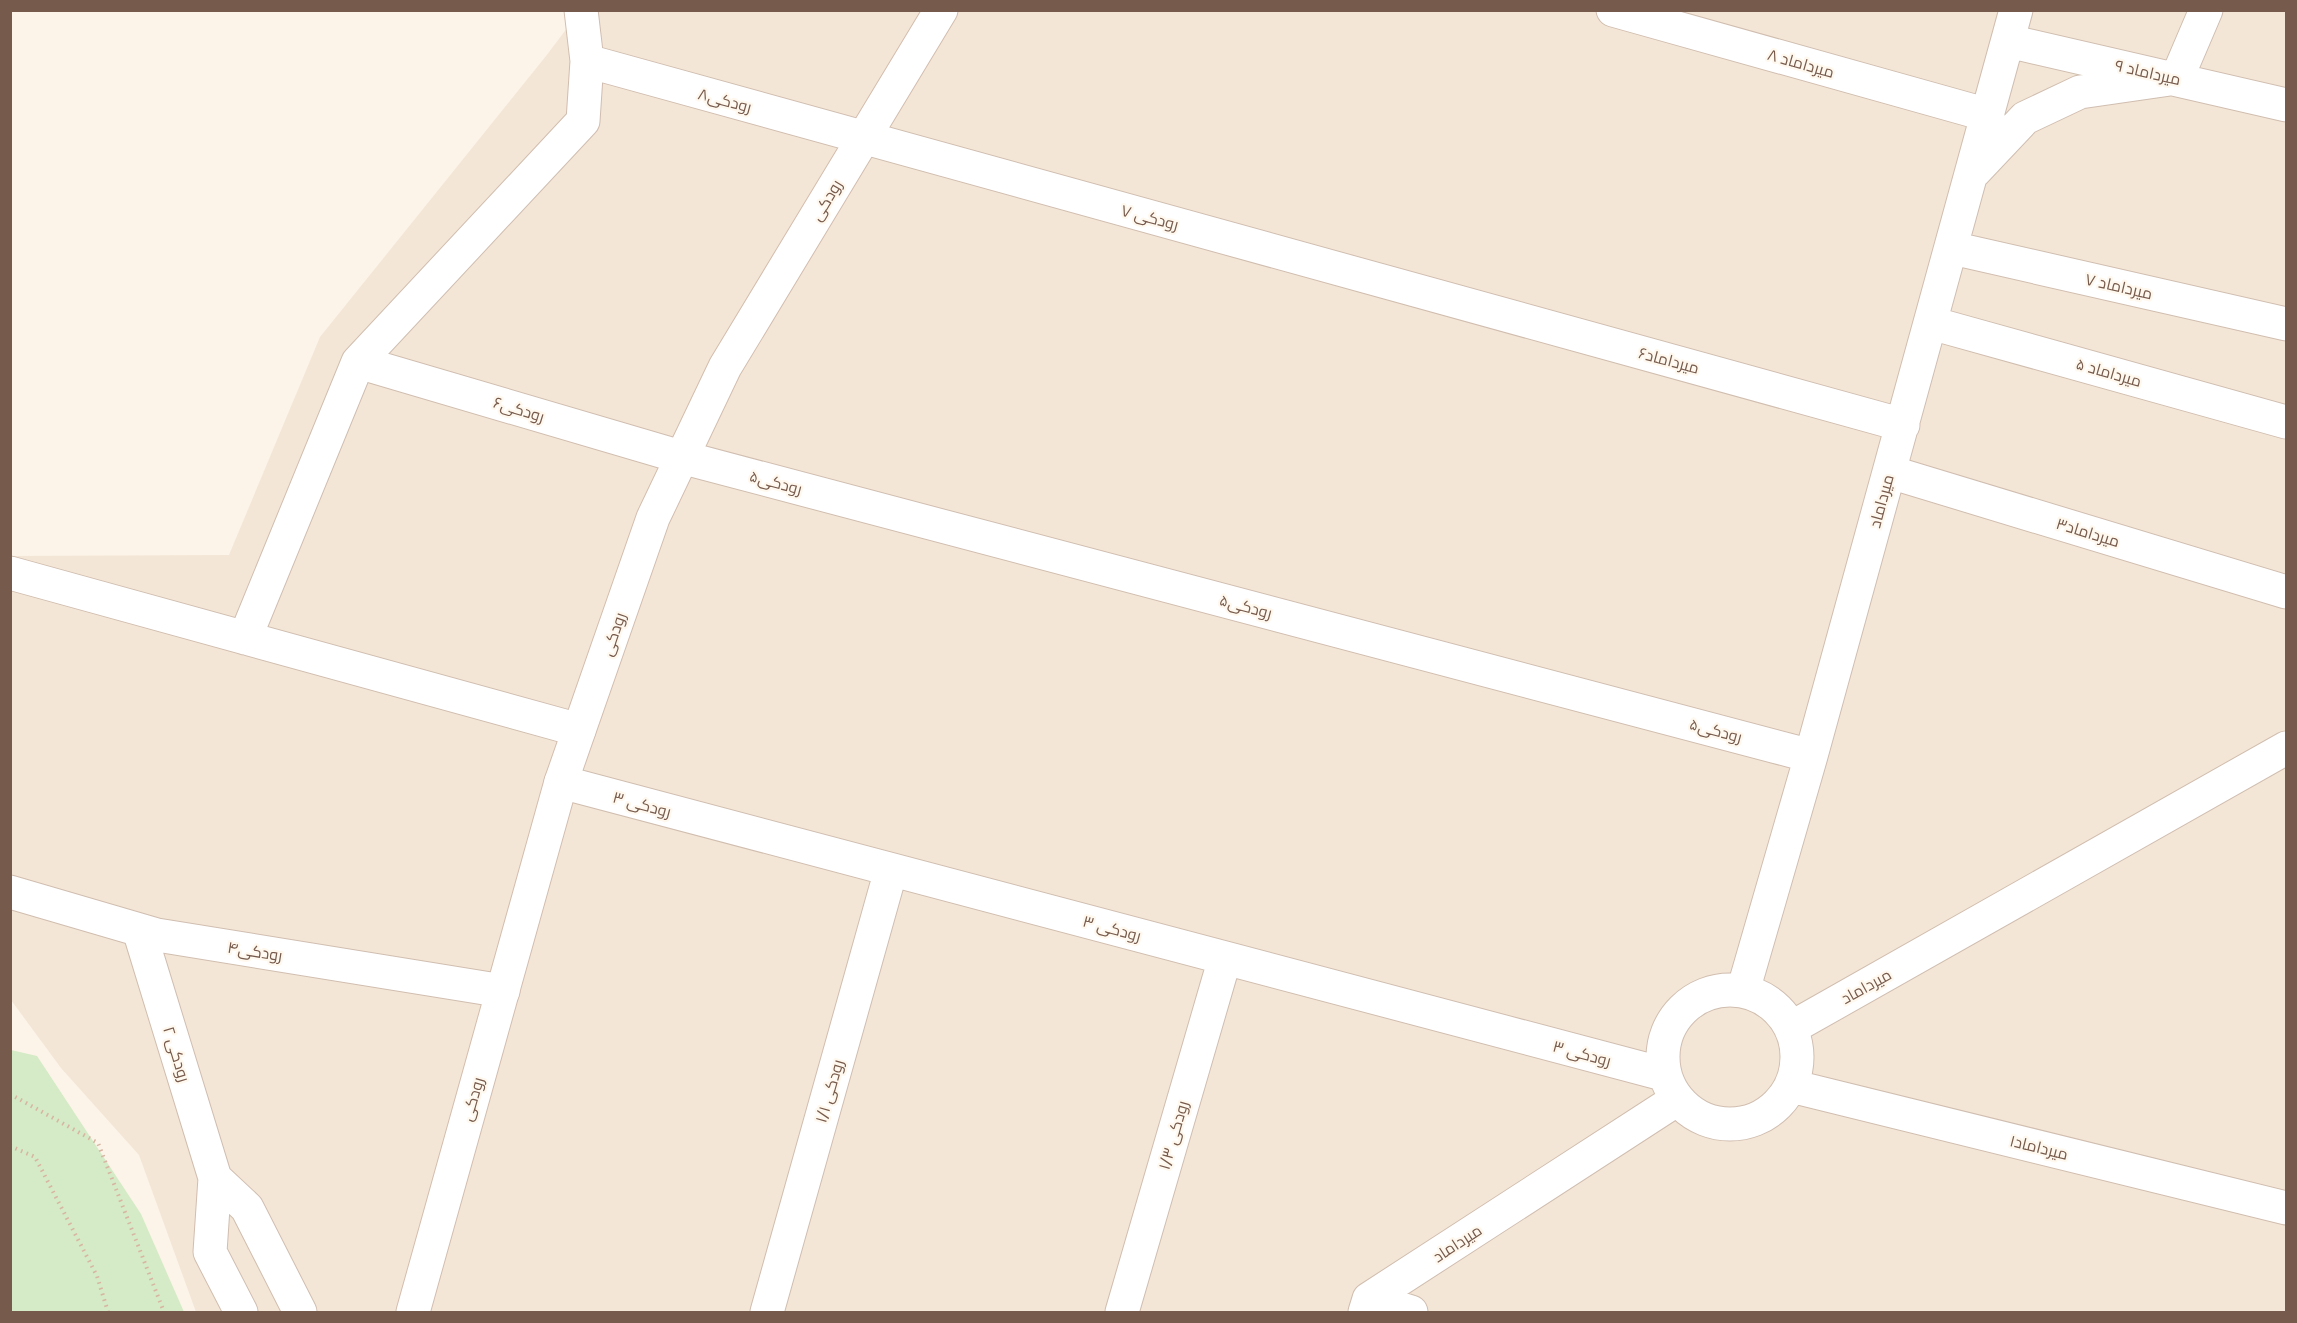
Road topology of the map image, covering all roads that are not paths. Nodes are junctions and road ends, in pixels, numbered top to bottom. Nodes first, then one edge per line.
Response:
1 (581, 10) edge
2 (941, 10) edge
3 (1613, 10) edge
4 (2206, 10) edge
5 (2012, 26) edge
6 (587, 61) junction
7 (2177, 78) junction
8 (2286, 105) edge
9 (1988, 115) junction
10 (864, 138) junction
11 (1972, 175) junction
12 (1952, 248) junction
13 (1436, 296) joint
14 (1931, 323) junction
15 (2286, 324) edge
16 (358, 362) junction
17 (2286, 422) edge
18 (1903, 424) junction
19 (681, 457) junction
20 (1890, 472) junction
21 (10, 573) edge
22 (2286, 592) edge
23 (245, 638) junction
24 (579, 730) junction
25 (2286, 748) edge
26 (1811, 756) junction
27 (561, 782) junction
28 (891, 870) junction
29 (10, 892) edge
30 (139, 930) junction
31 (1225, 958) junction
32 (503, 991) junction
33 (1743, 991) junction
34 (1791, 1028) junction
35 (1791, 1086) junction
36 (1670, 1087) junction
37 (214, 1178) junction
38 (2286, 1208) edge
39 (1367, 1306) edge
40 (242, 1312) edge
41 (300, 1312) edge
42 (412, 1312) edge
43 (767, 1312) edge
44 (1122, 1312) edge
45 (1411, 1312) edge

1 - 6 street
2 - 10 street, رودکی
3 - 9 street, میرداماد ۸
4 - 7 street
5 - 7 street, میرداماد ۹
5 - 9 street, میرداماد
6 - 10 street, رودکی۸
6 - 16 street
7 - 8 street, میرداماد ۹
7 - 11 street
9 - 11 street, میرداماد
10 - 13 street, رودکی ۷
10 - 19 street, رودکی
11 - 12 street, میرداماد
12 - 14 street, میرداماد
12 - 15 street, میرداماد ۷
13 - 18 street, میرداماد۶
14 - 17 street, میرداماد ۵
14 - 18 street, میرداماد
16 - 19 street, رودکی۶
16 - 23 street
18 - 20 street, میرداماد
19 - 24 street, رودکی
19 - 26 street, رودکی۵
20 - 22 street, میرداماد۳
20 - 26 street, میرداماد
21 - 23 street
23 - 24 street
24 - 27 street, رودکی
25 - 34 street, میرداماد
26 - 33 street, میرداماد
27 - 28 street, رودکی ۳
27 - 32 street, رودکی
28 - 31 street, رودکی ۳
28 - 43 street, رودکی ۱/۱
29 - 30 street, رودکی۴
30 - 32 street, رودکی۴
30 - 37 street, رودکی ۲
31 - 36 street, رودکی ۳
31 - 44 street, رودکی ۱/۳
32 - 42 street, رودکی
33 - 34 street
33 - 36 street
34 - 35 street
35 - 36 street
35 - 38 street, میرداماد۱
36 - 39 street, میرداماد
37 - 40 street, رودکی ۲
37 - 41 street
39 - 45 street

